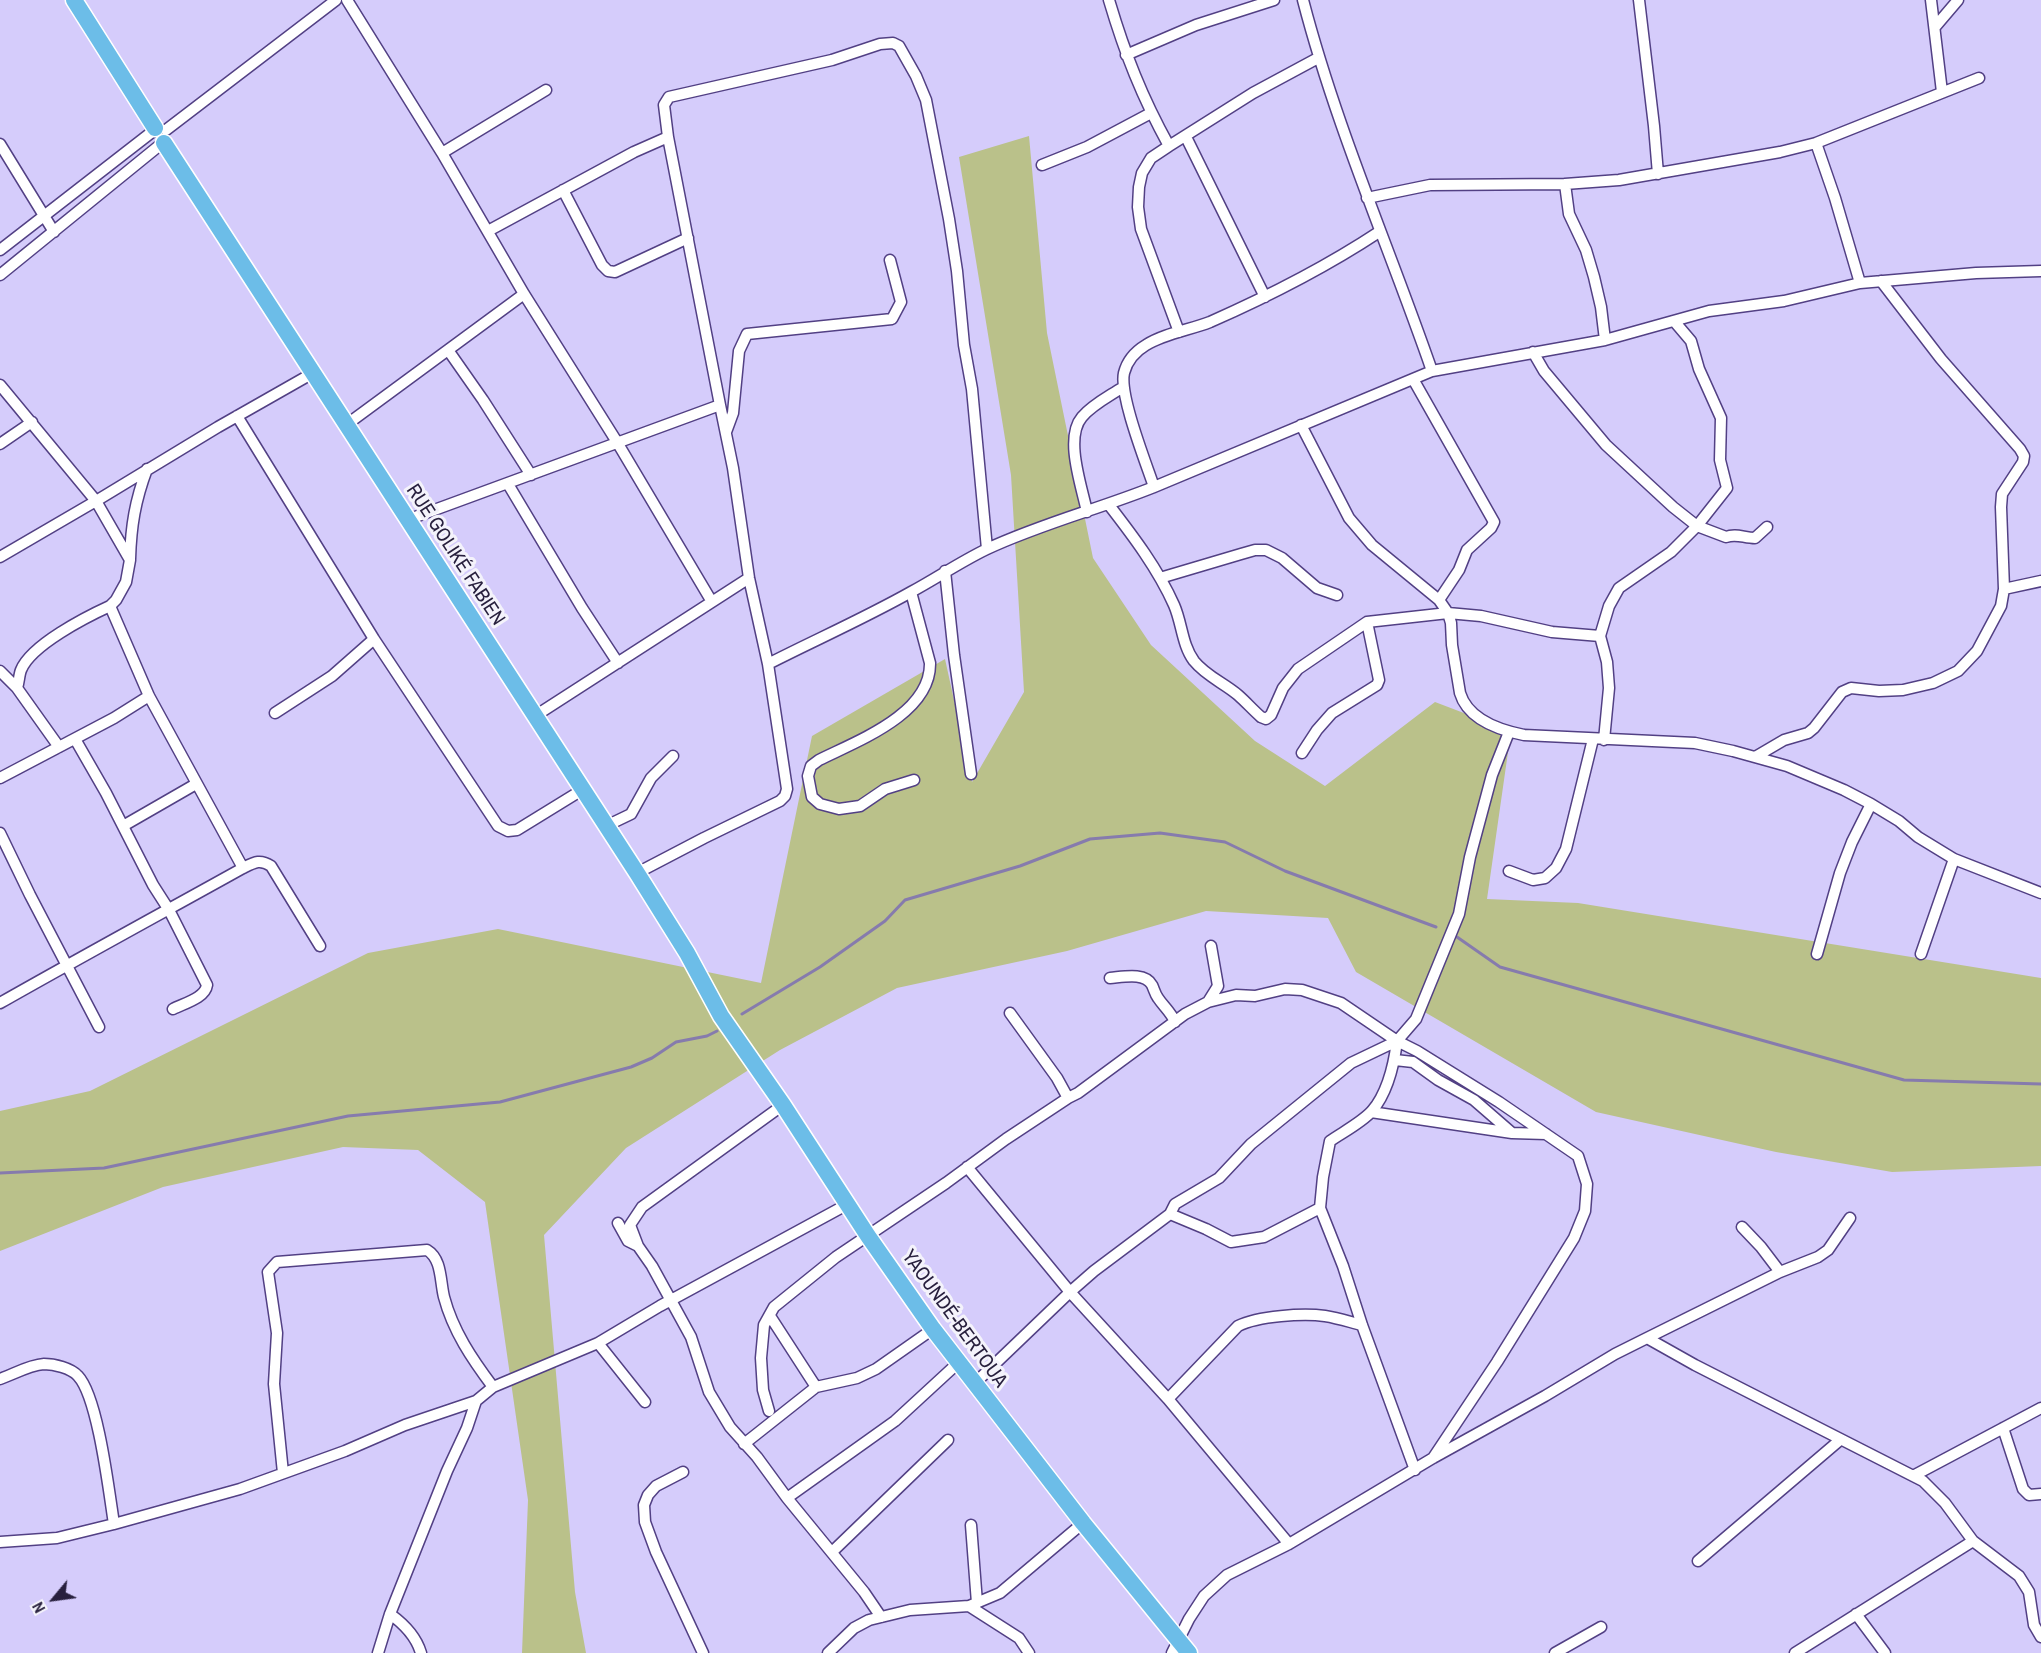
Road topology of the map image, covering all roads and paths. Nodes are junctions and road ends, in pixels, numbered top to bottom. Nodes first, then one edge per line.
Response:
1 (74, 0) edge
2 (336, 0) edge
3 (347, 0) edge
4 (1109, 0) edge
5 (1274, 0) edge
6 (1303, 0) edge
7 (1639, 0) edge
8 (1931, 0) edge
9 (1958, 0) edge
10 (1935, 27) junction
11 (1125, 55) junction
12 (1318, 58) junction
13 (1979, 78) dead end
14 (546, 90) dead end
15 (1941, 92) junction
16 (1150, 113) junction
17 (160, 136) junction
18 (668, 137) junction
19 (1186, 137) junction
20 (1816, 143) junction
21 (0, 144) edge
22 (1169, 146) junction
23 (442, 153) junction
24 (1042, 165) dead end
25 (1658, 174) junction
26 (1565, 184) junction
27 (563, 190) junction
28 (1367, 198) junction
29 (44, 216) junction
30 (488, 231) junction
31 (54, 232) junction
32 (1379, 232) junction
33 (688, 238) junction
34 (0, 250) edge
35 (890, 260) dead end
36 (2041, 271) edge
37 (0, 274) edge
38 (1881, 281) junction
39 (1860, 283) junction
40 (524, 294) junction
41 (1265, 297) junction
42 (1674, 321) junction
43 (1179, 332) junction
44 (1605, 340) junction
45 (448, 350) junction
46 (1533, 352) junction
47 (1432, 371) junction
48 (313, 373) junction
49 (1413, 380) junction
50 (0, 385) edge
51 (1123, 387) junction
52 (720, 405) junction
53 (237, 416) junction
54 (32, 422) junction
55 (346, 425) junction
56 (1301, 425) junction
57 (726, 433) junction
58 (617, 442) junction
59 (0, 444) edge
60 (147, 469) junction
61 (531, 475) junction
62 (508, 484) junction
63 (1154, 487) junction
64 (96, 501) junction
65 (1109, 504) junction
66 (1087, 512) junction
67 (407, 520) junction
68 (1697, 526) junction
69 (1767, 527) dead end
70 (987, 549) junction
71 (0, 557) edge
72 (130, 560) junction
73 (945, 571) junction
74 (749, 578) junction
75 (1160, 578) junction
76 (2041, 581) edge
77 (2004, 589) junction
78 (912, 592) junction
79 (1337, 595) dead end
80 (1439, 600) junction
81 (712, 602) junction
82 (110, 606) junction
83 (1448, 613) junction
84 (1367, 622) junction
85 (1600, 636) junction
86 (374, 639) junction
87 (618, 663) junction
88 (768, 664) junction
89 (22, 668) junction
90 (1, 674) edge
91 (17, 688) junction
92 (149, 696) junction
93 (275, 713) dead end
94 (535, 716) junction
95 (1509, 732) junction
96 (75, 739) junction
97 (1598, 739) junction
98 (59, 747) junction
99 (1302, 753) dead end
100 (673, 756) dead end
101 (1755, 757) junction
102 (971, 774) dead end
103 (0, 778) edge
104 (914, 780) dead end
105 (196, 784) junction
106 (582, 790) junction
107 (1871, 804) junction
108 (123, 826) junction
109 (606, 826) junction
110 (0, 833) edge
111 (1954, 859) junction
112 (243, 868) junction
113 (1509, 871) dead end
114 (638, 873) junction
115 (2041, 893) edge
116 (169, 910) junction
117 (320, 946) dead end
118 (1210, 946) dead end
119 (1817, 954) dead end
120 (1921, 954) dead end
121 (68, 966) junction
122 (1110, 978) dead end
123 (709, 991) joint
124 (1208, 1002) junction
125 (0, 1003) edge
126 (174, 1009) dead end
127 (1010, 1013) dead end
128 (1175, 1022) junction
129 (99, 1027) dead end
130 (1397, 1041) junction
131 (1395, 1060) junction
132 (1068, 1098) junction
133 (783, 1105) junction
134 (1371, 1112) junction
135 (1512, 1133) junction
136 (1546, 1134) junction
137 (967, 1167) junction
138 (848, 1204) junction
139 (1320, 1208) junction
140 (1170, 1214) junction
141 (1850, 1218) dead end
142 (618, 1223) dead end
143 (1742, 1227) dead end
144 (868, 1236) junction
145 (638, 1246) junction
146 (1780, 1272) junction
147 (1070, 1292) junction
148 (670, 1300) junction
149 (770, 1316) junction
150 (1362, 1325) junction
151 (933, 1329) junction
152 (1647, 1338) junction
153 (598, 1343) junction
154 (958, 1363) junction
155 (0, 1379) edge
156 (974, 1384) junction
157 (493, 1387) junction
158 (816, 1387) junction
159 (1168, 1399) junction
160 (476, 1401) junction
161 (645, 1402) dead end
162 (2041, 1408) edge
163 (769, 1411) dead end
164 (2003, 1428) junction
165 (948, 1440) dead end
166 (1840, 1440) junction
167 (744, 1444) junction
168 (1433, 1458) junction
169 (1415, 1470) junction
170 (683, 1472) dead end
171 (283, 1473) junction
172 (1913, 1476) junction
173 (2041, 1494) edge
174 (788, 1498) junction
175 (1083, 1523) junction
176 (114, 1524) junction
177 (971, 1525) dead end
178 (1973, 1541) junction
179 (0, 1542) edge
180 (1290, 1544) junction
181 (832, 1552) junction
182 (1698, 1561) dead end
183 (973, 1605) junction
184 (390, 1614) junction
185 (1856, 1614) junction
186 (880, 1617) junction
187 (1601, 1627) dead end
188 (2041, 1637) edge
189 (1175, 1646) edge
190 (700, 1652) edge
191 (378, 1653) edge
192 (421, 1653) edge
193 (828, 1653) edge
194 (1029, 1653) edge
195 (1190, 1653) edge
196 (1555, 1653) edge
197 (1795, 1653) edge
198 (1885, 1653) edge

1 - 17 highway, RUE GOLIKÉ FABIEN
2 - 17 street
3 - 23 street
4 - 11 street
5 - 11 street
6 - 12 street
7 - 25 street
8 - 10 street
9 - 10 street
10 - 15 street
11 - 16 street
12 - 19 street
12 - 28 street
13 - 15 street
14 - 23 street
15 - 20 street
16 - 22 street
16 - 24 street
17 - 29 street
17 - 31 street
17 - 48 highway, RUE GOLIKÉ FABIEN
18 - 27 street
18 - 33 street
18 - 70 street
19 - 22 street
19 - 41 street
20 - 25 street
20 - 39 street
21 - 29 street
22 - 43 street
23 - 30 street
25 - 26 street
26 - 28 street
26 - 44 street
27 - 30 street
27 - 33 street
28 - 32 street
29 - 31 street
29 - 34 street
30 - 40 street
31 - 37 street
32 - 41 street
32 - 47 street
33 - 52 street
35 - 57 street
36 - 38 street
38 - 39 street
38 - 77 street
39 - 42 street
40 - 45 street
40 - 58 street
41 - 43 street
42 - 44 street
42 - 68 street
43 - 51 street
44 - 46 street
45 - 55 street
45 - 61 street
46 - 47 street
46 - 68 street
47 - 49 street
48 - 53 street
48 - 55 highway, RUE GOLIKÉ FABIEN
49 - 56 street
49 - 80 street
50 - 54 street
51 - 63 street
51 - 66 street
52 - 57 street
52 - 58 street
53 - 60 street
53 - 86 street
54 - 59 street
54 - 64 street
55 - 67 highway, RUE GOLIKÉ FABIEN
56 - 63 street
56 - 80 street
57 - 74 street
58 - 61 street
58 - 81 street
60 - 64 street
60 - 72 street
61 - 62 street
62 - 67 street
62 - 87 street
63 - 65 street
64 - 71 street
64 - 72 street
65 - 66 street
65 - 75 street
66 - 70 street
67 - 94 highway, RUE GOLIKÉ FABIEN
68 - 69 street
68 - 85 street
70 - 73 street
72 - 82 street
73 - 78 street
73 - 102 street
74 - 81 street
74 - 88 street
75 - 79 street
75 - 84 street
76 - 77 street
77 - 101 street
78 - 88 street
78 - 104 street
80 - 83 street
81 - 87 street
82 - 89 street
82 - 92 street
83 - 84 street
83 - 85 street
83 - 95 street
84 - 99 street
85 - 97 street
86 - 93 street
86 - 106 street
87 - 94 street
88 - 114 street
89 - 90 street
89 - 91 street
90 - 91 street
91 - 98 street
92 - 96 street
92 - 105 street
94 - 106 highway, RUE GOLIKÉ FABIEN
95 - 97 street
95 - 130 street
96 - 98 street
96 - 108 street
97 - 101 street
97 - 113 street
98 - 103 street
100 - 109 street
101 - 107 street
105 - 108 street
105 - 112 street
106 - 109 highway, RUE GOLIKÉ FABIEN
107 - 111 street
107 - 119 street
108 - 116 street
109 - 114 highway, RUE GOLIKÉ FABIEN
110 - 121 street
111 - 115 street
111 - 120 street
112 - 116 street
112 - 117 street
114 - 123 highway, RUE GOLIKÉ FABIEN
116 - 121 street
116 - 126 street
118 - 124 street
121 - 125 street
121 - 129 street
122 - 128 street
123 - 133 highway, YAOUNDÉ-BERTOUA
124 - 128 street
124 - 130 street
127 - 132 street
128 - 132 street
130 - 131 street
130 - 136 street
130 - 140 street
131 - 134 street
131 - 135 street
132 - 137 street
133 - 138 highway, YAOUNDÉ-BERTOUA
133 - 145 street
134 - 135 street
134 - 139 street
135 - 136 street
136 - 168 street
137 - 144 street
137 - 147 street
138 - 144 highway, YAOUNDÉ-BERTOUA
138 - 148 street
139 - 140 street
139 - 150 street
140 - 147 street
141 - 146 street
142 - 145 street
143 - 146 street
144 - 149 street
144 - 151 highway, YAOUNDÉ-BERTOUA
145 - 148 street
146 - 152 street
147 - 156 street
147 - 159 street
148 - 153 street
148 - 167 street
149 - 158 street
149 - 163 street
150 - 159 street
150 - 169 street
151 - 154 highway, YAOUNDÉ-BERTOUA
151 - 158 street
152 - 166 street
152 - 168 street
153 - 157 street
153 - 161 street
154 - 156 highway, YAOUNDÉ-BERTOUA
154 - 174 street
155 - 176 street
156 - 175 highway, YAOUNDÉ-BERTOUA
157 - 160 street
157 - 171 street
158 - 167 street
159 - 180 street
160 - 171 street
160 - 184 street
162 - 164 street
164 - 172 street
164 - 173 street
165 - 181 street
166 - 172 street
166 - 182 street
167 - 174 street
168 - 169 street
169 - 180 street
170 - 190 street
171 - 176 street
172 - 178 street
174 - 181 street
175 - 183 street
175 - 189 highway, YAOUNDÉ-BERTOUA
176 - 179 street
177 - 183 street
178 - 185 street
178 - 188 street
180 - 189 street
181 - 186 street
183 - 186 street
183 - 194 street
184 - 191 street
184 - 192 street
185 - 197 street
185 - 198 street
186 - 193 street
187 - 196 street
189 - 195 highway, YAOUNDÉ-BERTOUA

